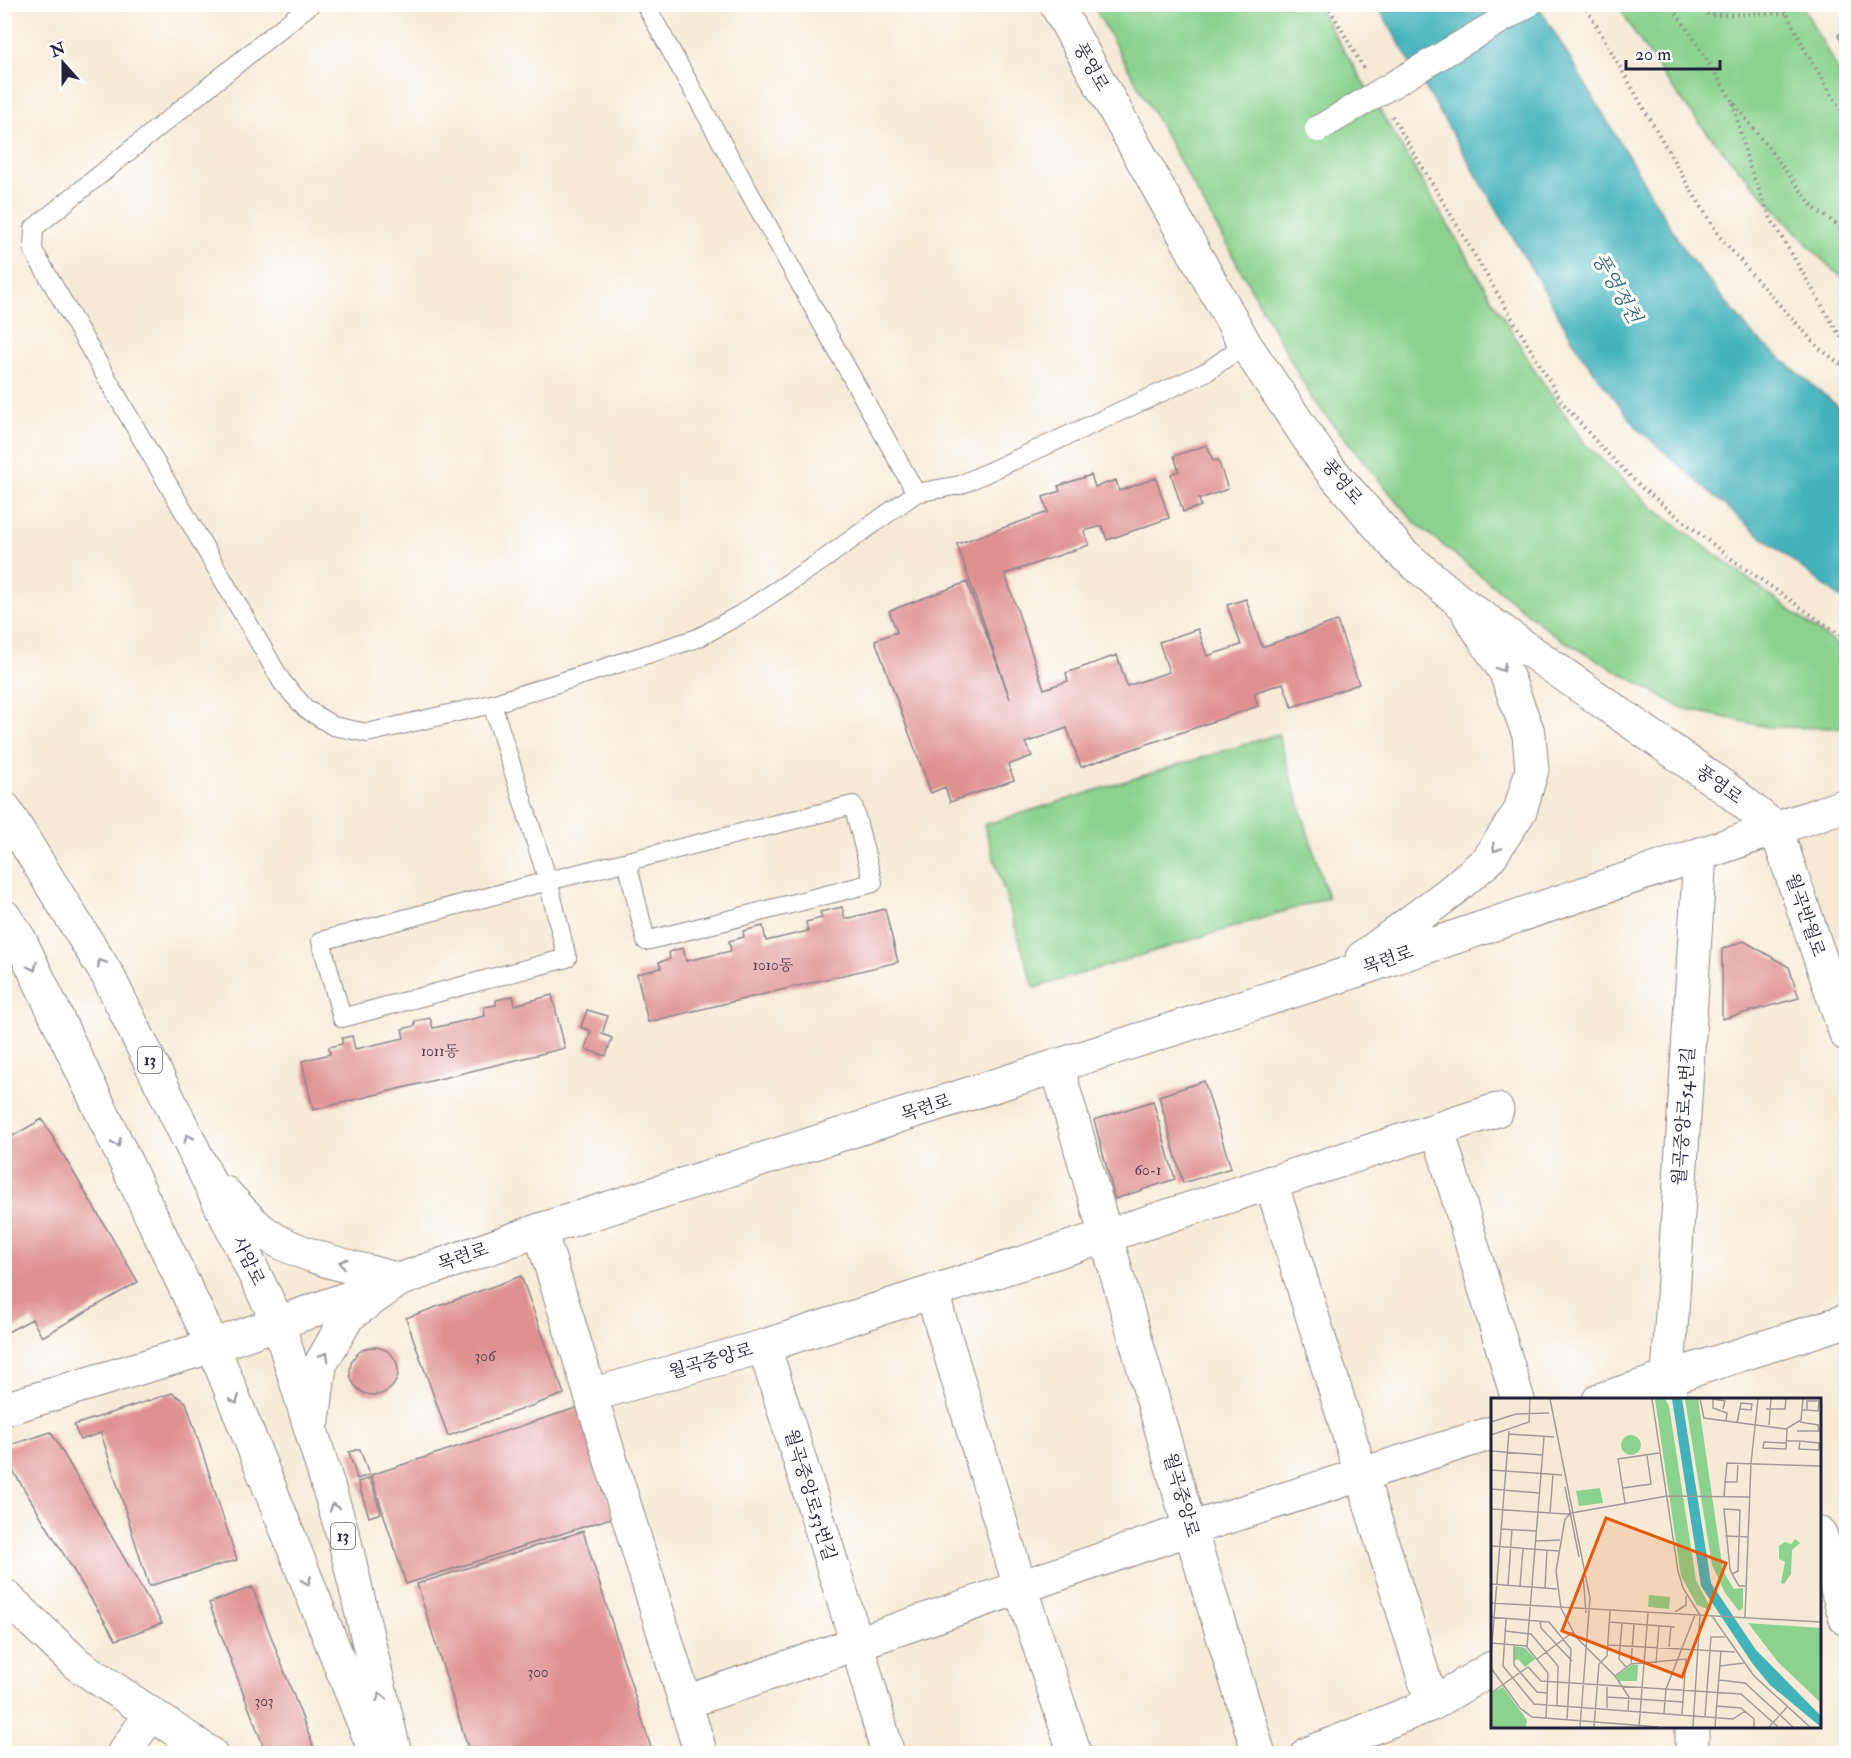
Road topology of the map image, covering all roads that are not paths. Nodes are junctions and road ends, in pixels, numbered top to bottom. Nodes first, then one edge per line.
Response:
1 (311, 4) edge
2 (645, 4) edge
3 (1056, 4) edge
4 (1528, 4) edge
5 (1318, 129) dead end
6 (1245, 344) junction
7 (916, 493) junction
8 (1459, 601) junction
9 (492, 704) junction
10 (1846, 805) edge
11 (4, 808) edge
12 (1776, 829) junction
13 (1700, 854) junction
14 (627, 862) junction
15 (548, 881) junction
16 (4, 916) edge
17 (1337, 977) junction
18 (1846, 1034) edge
19 (1057, 1066) junction
20 (1497, 1110) dead end
21 (1438, 1130) junction
22 (205, 1172) junction
23 (1271, 1182) junction
24 (540, 1230) junction
25 (1105, 1236) junction
26 (399, 1280) junction
27 (932, 1293) junction
28 (278, 1322) junction
29 (1846, 1322) edge
30 (213, 1346) junction
31 (764, 1346) junction
32 (1670, 1389) edge
33 (591, 1395) junction
34 (1517, 1398) edge
35 (1612, 1398) edge
36 (4, 1409) edge
37 (1491, 1433) edge
38 (312, 1434) junction
39 (1361, 1475) junction
40 (1190, 1528) junction
41 (1821, 1537) edge
42 (1020, 1587) junction
43 (4, 1595) edge
44 (1846, 1619) edge
45 (856, 1644) junction
46 (1491, 1669) edge
47 (686, 1702) junction
48 (1432, 1704) junction
49 (151, 1714) junction
50 (1692, 1728) edge
51 (123, 1754) edge
52 (211, 1754) edge
53 (376, 1754) edge
54 (395, 1754) edge
55 (700, 1754) edge
56 (888, 1754) edge
57 (1075, 1754) edge
58 (1259, 1754) edge
59 (1307, 1754) edge
60 (1692, 1754) edge

1 - 9 lane
2 - 7 lane
3 - 6 street, 풍영로
4 - 5 street, bridge
6 - 7 lane
6 - 8 street, 풍영로
7 - 9 lane
8 - 12 street, 풍영로
8 -> 17 street
9 - 15 lane
10 - 12 street, 목련로
22 -> 11 street, 사암로 / 13
12 - 13 street, 목련로
12 - 18 street, 월곡반월로
13 - 17 street, 목련로
13 - 32 street, 월곡중앙로54번길
14 - 14 lane
14 - 15 lane
15 - 15 lane
16 -> 30 street
17 - 19 street, 목련로
19 - 24 street, 목련로
19 - 25 street, 월곡중앙로
20 - 21 street, 월곡중앙로
21 - 23 street, 월곡중앙로
21 - 34 street
26 -> 22 street
22 - 28 street, 사암로 / 13
23 - 25 street, 월곡중앙로
23 - 39 street
24 - 26 street, 목련로
24 - 33 street
25 - 27 street, 월곡중앙로
25 - 40 street, 월곡중앙로
26 - 28 street, 목련로
38 -> 26 street
27 - 31 street, 월곡중앙로
27 - 42 street
28 - 30 street, 목련로
28 - 38 street, 사암로 / 13
29 - 32 street
30 - 36 street, 목련로
30 -> 53 street
31 - 33 street, 월곡중앙로
31 - 45 street, 월곡중앙로53번길
32 - 35 street
33 - 47 street
37 - 39 street
54 -> 38 street, 사암로 / 13
39 - 40 street
39 - 48 street
40 - 42 street
40 - 58 street, 월곡중앙로
41 - 44 street
42 - 45 street
42 - 57 street
43 - 49 street
45 - 47 street
45 - 56 street, 월곡중앙로53번길
46 - 48 street
47 - 55 street
48 - 59 street
49 - 51 street
49 - 52 street
50 - 60 street

